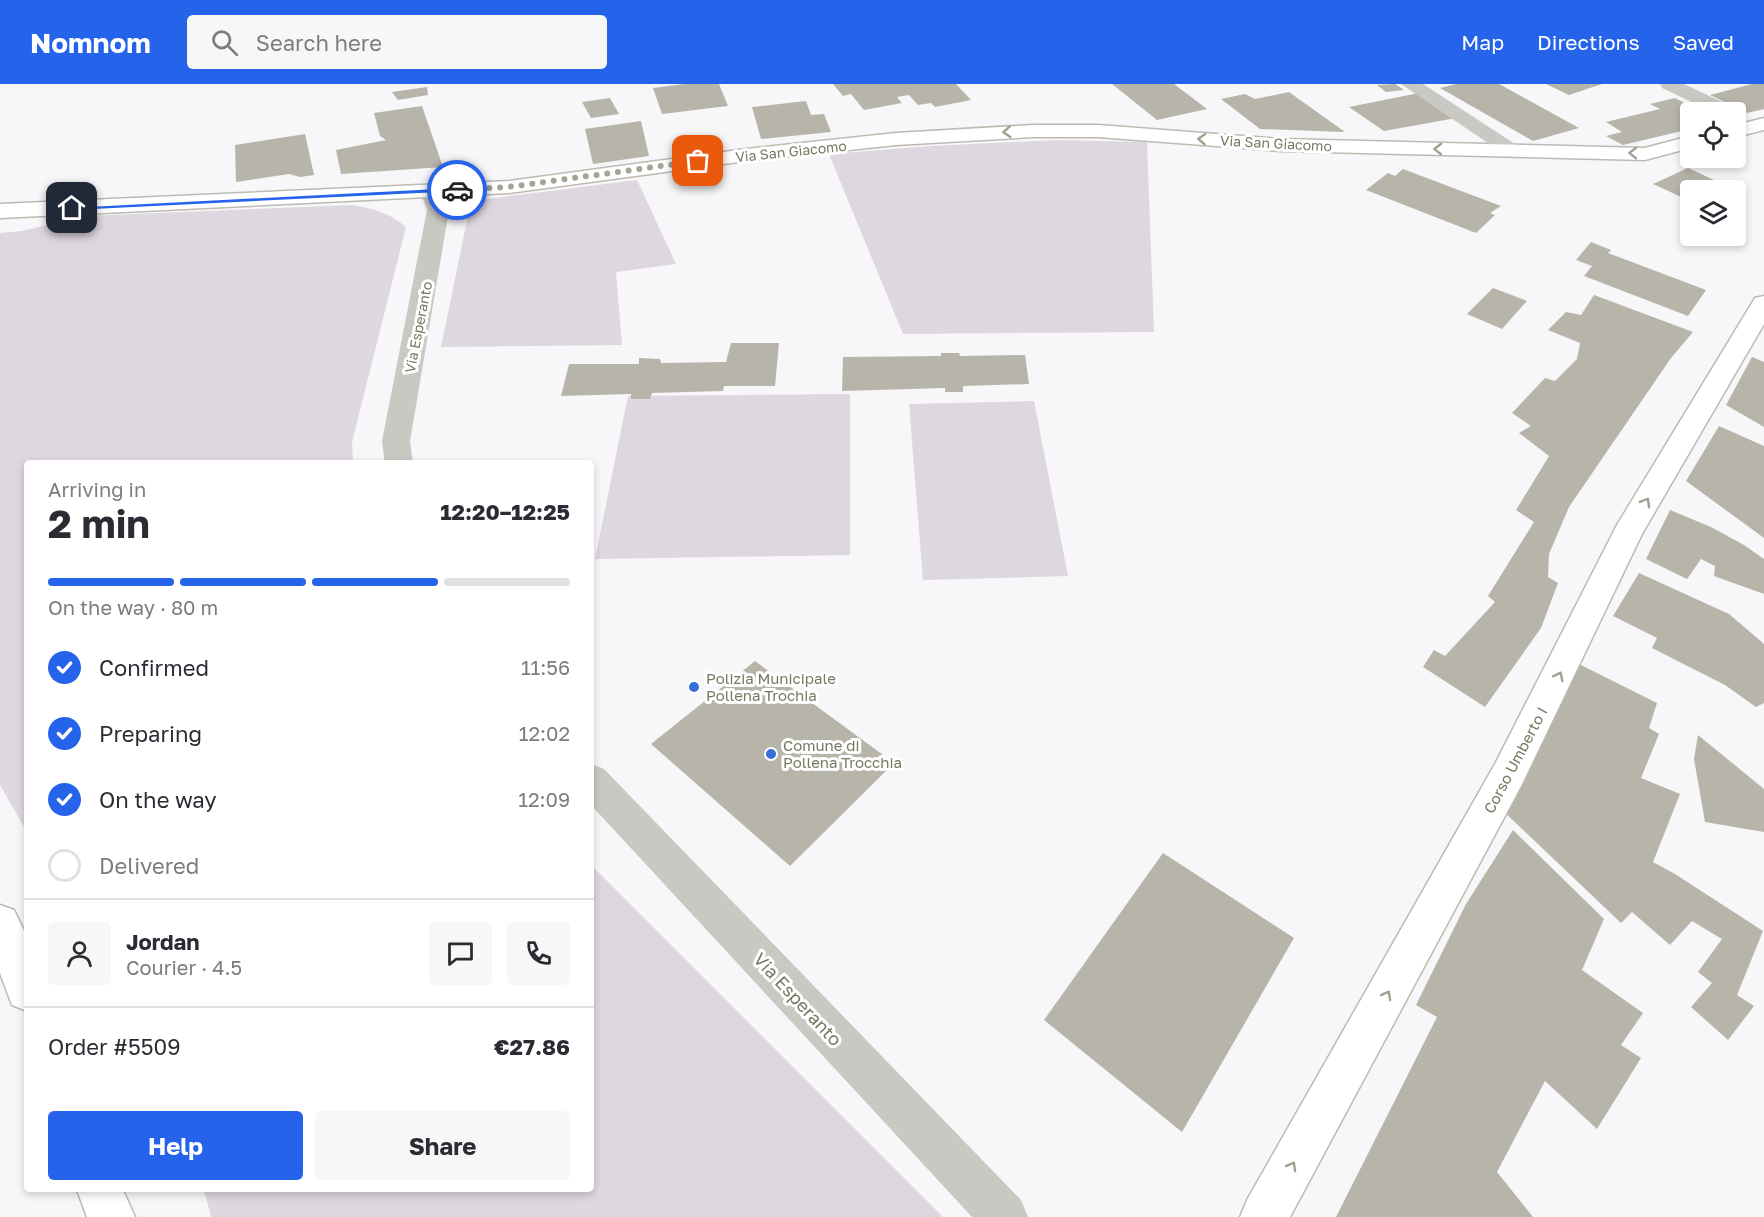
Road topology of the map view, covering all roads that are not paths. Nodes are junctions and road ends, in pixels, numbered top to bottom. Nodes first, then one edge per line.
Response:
1 (1410, 84) edge
2 (1669, 84) edge
3 (1707, 102) edge
4 (1680, 145) edge
5 (1511, 150) junction
6 (431, 191) junction
7 (0, 211) edge
8 (1764, 303) edge
9 (398, 460) edge
10 (594, 783) edge
11 (0, 924) edge
12 (24, 982) edge
13 (101, 1192) edge
14 (111, 1217) edge
15 (1004, 1217) edge
16 (1264, 1217) edge

1 - 5 street
2 - 3 street
4 -> 5 street, Via San Giacomo
5 -> 6 street, Via San Giacomo
6 - 7 street, Via San Giacomo
6 - 9 street, Via Esperanto
16 -> 8 street, Corso Umberto I
10 - 15 street, Via Esperanto
11 - 12 street
13 - 14 street

